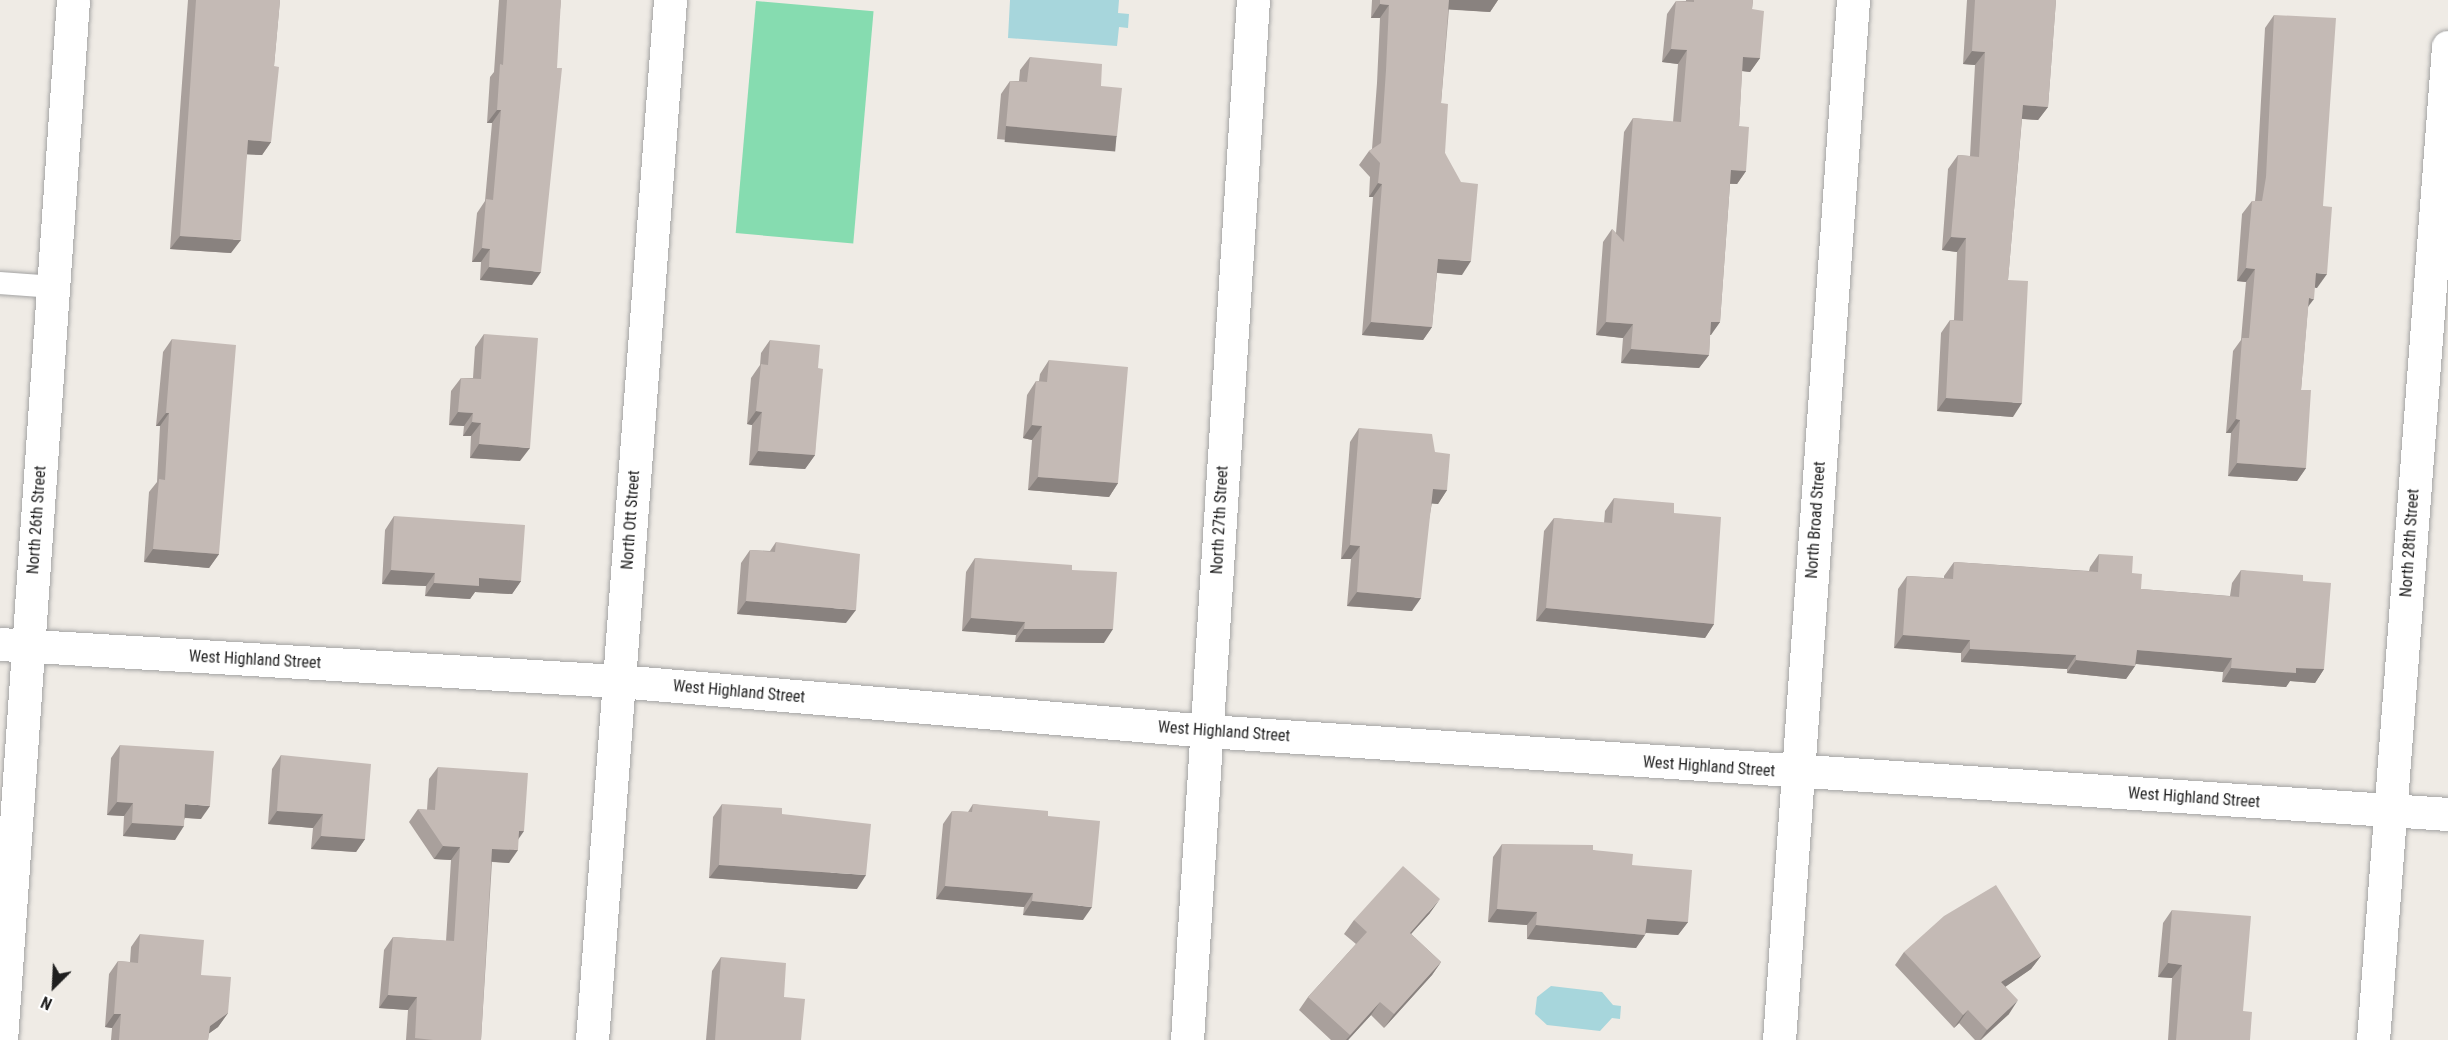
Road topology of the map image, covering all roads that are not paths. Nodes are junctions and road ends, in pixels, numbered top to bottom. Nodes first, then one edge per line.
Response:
1 (73, 0) edge
2 (670, 0) edge
3 (1253, 0) edge
4 (1853, 0) edge
5 (2448, 47) edge
6 (0, 282) edge
7 (54, 287) junction
8 (14, 645) edge
9 (618, 681) junction
10 (1208, 731) junction
11 (1798, 773) junction
12 (2390, 810) junction
13 (2448, 814) edge
14 (1, 1040) edge
15 (592, 1040) edge
16 (1187, 1040) edge
17 (1779, 1040) edge
18 (2373, 1040) edge

1 - 7 street, North 26th Street
2 - 9 street, North Ott Street
3 - 10 street, North 27th Street
4 - 11 street, North Broad Street
5 - 12 street, North 28th Street
6 - 7 lane
7 - 8 street, North 26th Street
8 - 9 street, West Highland Street
8 - 14 street, North 26th Street
9 - 10 street, West Highland Street
9 - 15 street, North Ott Street
10 - 11 street, West Highland Street
10 - 16 street, North 27th Street
11 - 12 street, West Highland Street
11 - 17 street, North Broad Street
12 - 13 street, West Highland Street
12 - 18 street, North 28th Street

